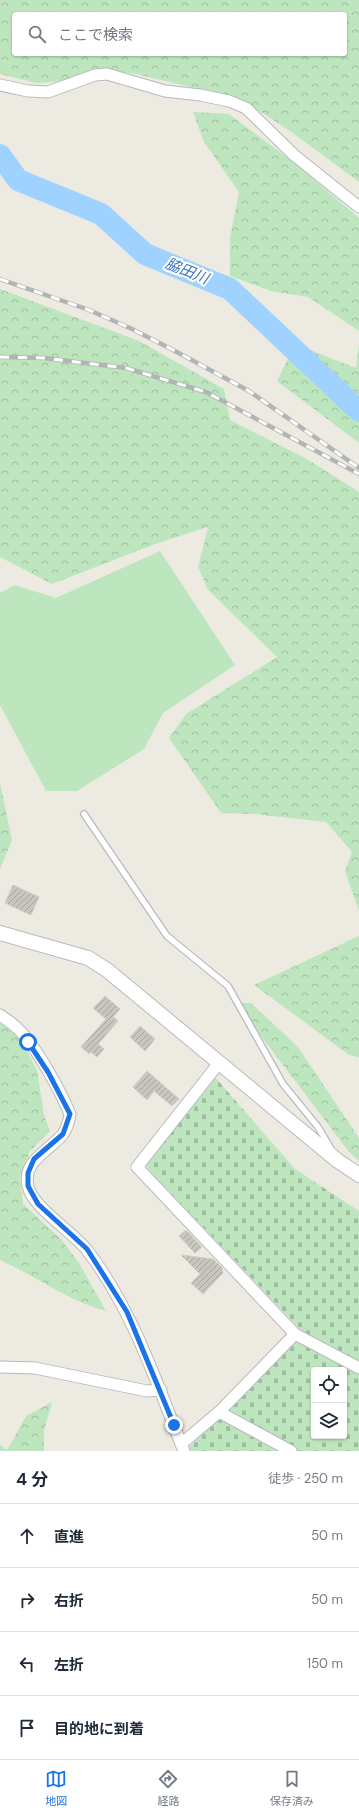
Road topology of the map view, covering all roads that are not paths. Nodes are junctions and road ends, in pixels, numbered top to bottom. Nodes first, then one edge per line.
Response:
1 (0, 85) edge
2 (359, 207) edge
3 (84, 814) dead end
4 (0, 933) edge
5 (0, 1015) edge
6 (219, 1063) junction
7 (338, 1161) junction
8 (359, 1176) edge
9 (295, 1334) junction
10 (0, 1367) edge
11 (359, 1368) edge
12 (161, 1390) junction
13 (219, 1412) junction
14 (182, 1448) edge
15 (291, 1451) edge

1 - 2 street
3 - 7 lane
4 - 6 street
5 - 12 street
6 - 7 street
6 - 9 street
7 - 8 street
9 - 11 street
9 - 13 street
10 - 12 street
12 - 14 street
13 - 14 street
13 - 15 street

